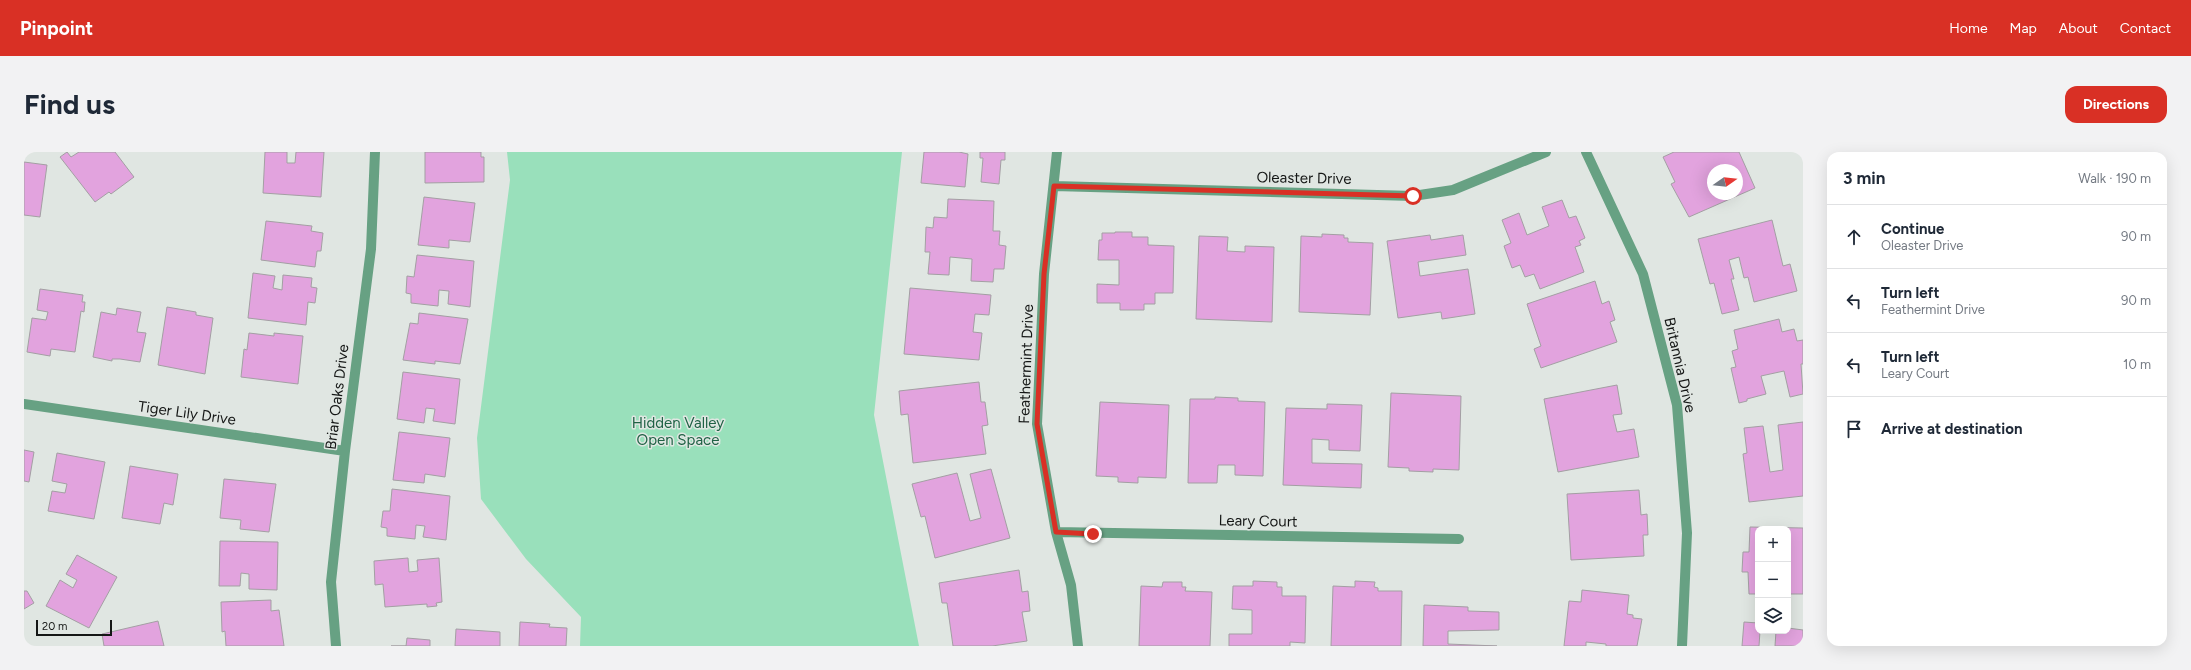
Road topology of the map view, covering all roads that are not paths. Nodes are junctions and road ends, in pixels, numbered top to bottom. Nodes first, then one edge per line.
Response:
1 (375, 152) edge
2 (1057, 152) edge
3 (1546, 152) edge
4 (1586, 152) edge
5 (1054, 186) junction
6 (24, 404) edge
7 (345, 451) junction
8 (1056, 532) junction
9 (1459, 539) dead end
10 (336, 646) edge
11 (1078, 646) edge
12 (1682, 646) edge

1 - 7 street, Briar Oaks Drive
2 - 5 street, Feathermint Drive
3 - 5 street, Oleaster Drive
4 - 12 street, Britannia Drive
5 - 8 street, Feathermint Drive
6 - 7 street, Tiger Lily Drive
7 - 10 street, Briar Oaks Drive
8 - 9 street, Leary Court
8 - 11 street, Feathermint Drive

